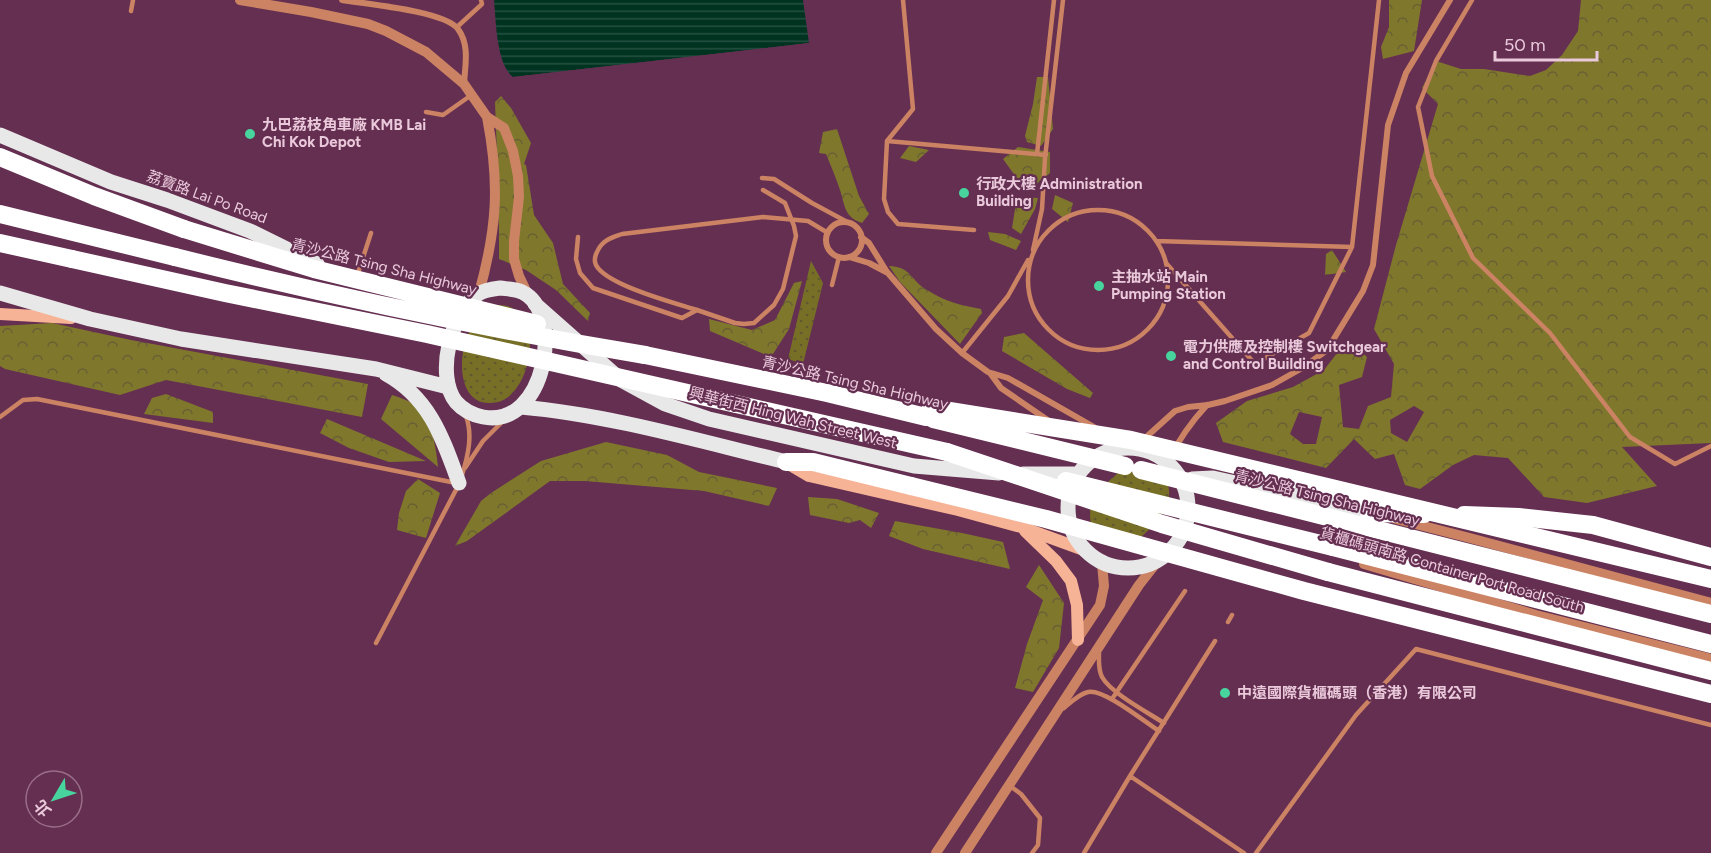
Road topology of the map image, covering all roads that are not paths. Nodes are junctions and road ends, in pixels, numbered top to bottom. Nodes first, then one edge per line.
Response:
1 (133, 0) edge
2 (240, 0) edge
3 (342, 0) edge
4 (481, 0) edge
5 (903, 0) edge
6 (1054, 0) edge
7 (1063, 0) edge
8 (1378, 0) edge
9 (1450, 0) edge
10 (1472, 0) edge
11 (131, 11) dead end
12 (457, 27) junction
13 (464, 84) junction
14 (472, 94) junction
15 (426, 112) dead end
16 (487, 117) junction
17 (0, 135) edge
18 (887, 141) junction
19 (1037, 154) junction
20 (1046, 155) junction
21 (0, 157) edge
22 (762, 178) dead end
23 (763, 190) dead end
24 (0, 214) edge
25 (792, 219) junction
26 (851, 224) junction
27 (974, 230) dead end
28 (371, 233) dead end
29 (828, 233) junction
30 (578, 237) dead end
31 (861, 237) junction
32 (1156, 241) junction
33 (0, 243) edge
34 (1352, 247) junction
35 (1032, 254) junction
36 (839, 257) junction
37 (849, 257) junction
38 (1166, 263) junction
39 (887, 273) junction
40 (355, 283) junction
41 (832, 285) dead end
42 (0, 293) edge
43 (476, 296) junction
44 (532, 301) junction
45 (697, 310) junction
46 (0, 314) edge
47 (90, 319) junction
48 (962, 353) junction
49 (645, 355) junction
50 (376, 369) junction
51 (988, 372) junction
52 (448, 387) junction
53 (827, 393) junction
54 (1208, 405) junction
55 (463, 408) junction
56 (516, 410) junction
57 (0, 417) edge
58 (1069, 438) dead end
59 (1076, 446) dead end
60 (1711, 446) edge
61 (1132, 448) junction
62 (947, 452) junction
63 (1089, 461) junction
64 (786, 462) junction
65 (1167, 463) junction
66 (1077, 474) junction
67 (461, 477) junction
68 (1180, 479) junction
69 (1369, 513) junction
70 (1021, 527) junction
71 (1182, 534) junction
72 (1084, 550) junction
73 (1161, 557) junction
74 (1711, 557) edge
75 (1102, 563) junction
76 (1711, 579) edge
77 (1185, 591) dead end
78 (1711, 603) edge
79 (1233, 615) dead end
80 (1711, 615) edge
81 (1228, 622) dead end
82 (1078, 640) junction
83 (1215, 641) dead end
84 (376, 643) dead end
85 (1711, 644) edge
86 (1100, 647) junction
87 (1711, 659) edge
88 (1711, 671) edge
89 (1117, 692) junction
90 (1711, 694) edge
91 (1112, 699) junction
92 (1056, 715) junction
93 (1164, 723) junction
94 (1711, 725) edge
95 (1159, 731) junction
96 (1130, 776) junction
97 (1010, 785) junction
98 (1235, 851) edge
99 (936, 853) edge
100 (965, 853) edge
101 (1032, 853) edge
102 (1084, 853) edge
103 (1244, 853) edge
104 (1256, 853) edge

1 - 11 lane
2 - 13 street, 興華街西 Hing Wah Street West
3 - 12 street
4 - 12 lane
5 - 18 lane
6 - 19 lane
7 - 20 lane
8 - 34 lane
9 - 54 street
10 - 60 lane
12 - 13 street
13 - 14 street, 興華街西 Hing Wah Street West
14 - 15 lane
14 - 16 street, 興華街西 Hing Wah Street West
16 - 43 street, 興華街西 Hing Wah Street West
16 - 44 street, 興華街西 Hing Wah Street West
17 - 40 main road, 荔寶路 Lai Po Road
18 - 19 lane
18 - 27 lane
19 - 20 lane
20 - 35 lane
21 - 49 highway, 青沙公路 Tsing Sha Highway, bridge
22 - 26 lane
23 - 25 lane, bridge
24 - 49 highway, bridge
25 - 29 lane
25 - 45 lane, bridge
25 - 45 lane
26 - 29 street
26 - 31 street
28 - 40 lane
29 - 36 street
30 - 45 lane
31 - 37 street
31 - 39 street
32 - 34 lane
32 - 35 lane
32 - 38 lane
33 - 62 highway, bridge
34 - 38 lane
35 - 38 lane
35 - 48 lane
36 - 37 street
36 - 41 lane
37 - 39 street
39 - 48 street
40 - 43 main road, 荔寶路 Lai Po Road
42 - 47 main road
43 - 44 main road
43 - 52 main road
44 - 56 main road
44 - 66 main road, 興華街西 Hing Wah Street West
46 - 47 main road
47 - 50 main road
48 - 51 street
49 - 53 highway, 青沙公路 Tsing Sha Highway
50 - 52 main road
50 - 67 main road
51 - 58 street
51 - 61 street
52 - 55 main road
53 - 76 highway, bridge
53 - 80 highway, 青沙公路 Tsing Sha Highway, bridge
54 - 61 street
54 - 65 street
55 - 56 main road
55 - 67 lane
56 - 64 main road
56 - 67 lane
57 - 67 lane
59 - 63 street
61 - 63 main road
61 - 65 main road
62 - 85 highway, bridge
62 - 88 highway, bridge
63 - 66 main road
64 - 70 main road
64 - 90 highway, bridge
65 - 68 main road
66 - 72 main road
67 - 84 lane
68 - 69 main road, 貨櫃碼頭南路 Container Port Road South
68 - 71 main road
69 - 74 highway
69 - 78 street, 貨櫃碼頭南路 Container Port Road South
70 - 72 main road
70 - 82 main road
71 - 73 main road
71 - 87 street, 貨櫃碼頭南路 Container Port Road South
72 - 75 main road
73 - 75 main road
73 - 86 street
75 - 82 street
77 - 89 lane
79 - 81 lane
82 - 99 street
83 - 93 lane
86 - 89 lane
86 - 92 street
89 - 91 lane
89 - 93 lane
91 - 92 lane
91 - 95 lane
92 - 97 street
93 - 95 lane
94 - 104 lane
95 - 96 lane
96 - 98 lane
96 - 102 lane
97 - 100 street
97 - 101 lane
98 - 103 lane

